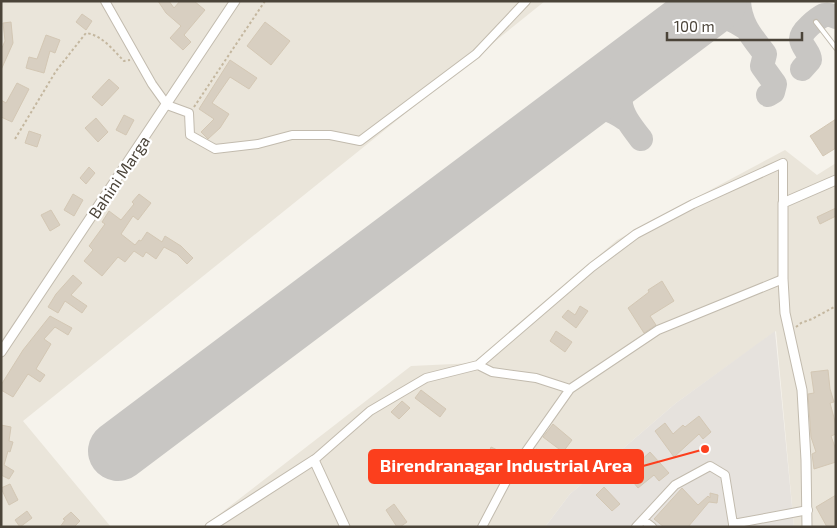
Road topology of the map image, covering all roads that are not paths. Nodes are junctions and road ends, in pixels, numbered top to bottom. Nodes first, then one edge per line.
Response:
1 (105, 1) edge
2 (235, 1) edge
3 (526, 1) edge
4 (816, 22) dead end
5 (836, 48) edge
6 (167, 105) junction
7 (836, 180) edge
8 (783, 203) junction
9 (783, 279) junction
10 (1, 352) edge
11 (478, 365) junction
12 (570, 389) junction
13 (314, 460) junction
14 (808, 510) junction
15 (643, 520) junction
16 (733, 525) edge
17 (210, 527) edge
18 (344, 527) edge
19 (482, 527) edge
20 (636, 527) edge
21 (652, 527) edge
22 (807, 527) edge

1 - 6 street
2 - 6 street, Bahini Marga
3 - 6 street
4 - 5 lane
6 - 10 street, Bahini Marga
7 - 8 street
8 - 9 street
8 - 11 street
9 - 12 street
9 - 14 street
11 - 12 street
11 - 13 street
12 - 19 street
13 - 17 street
13 - 18 street
14 - 16 street
14 - 22 street
15 - 16 street
15 - 20 street
15 - 21 street

